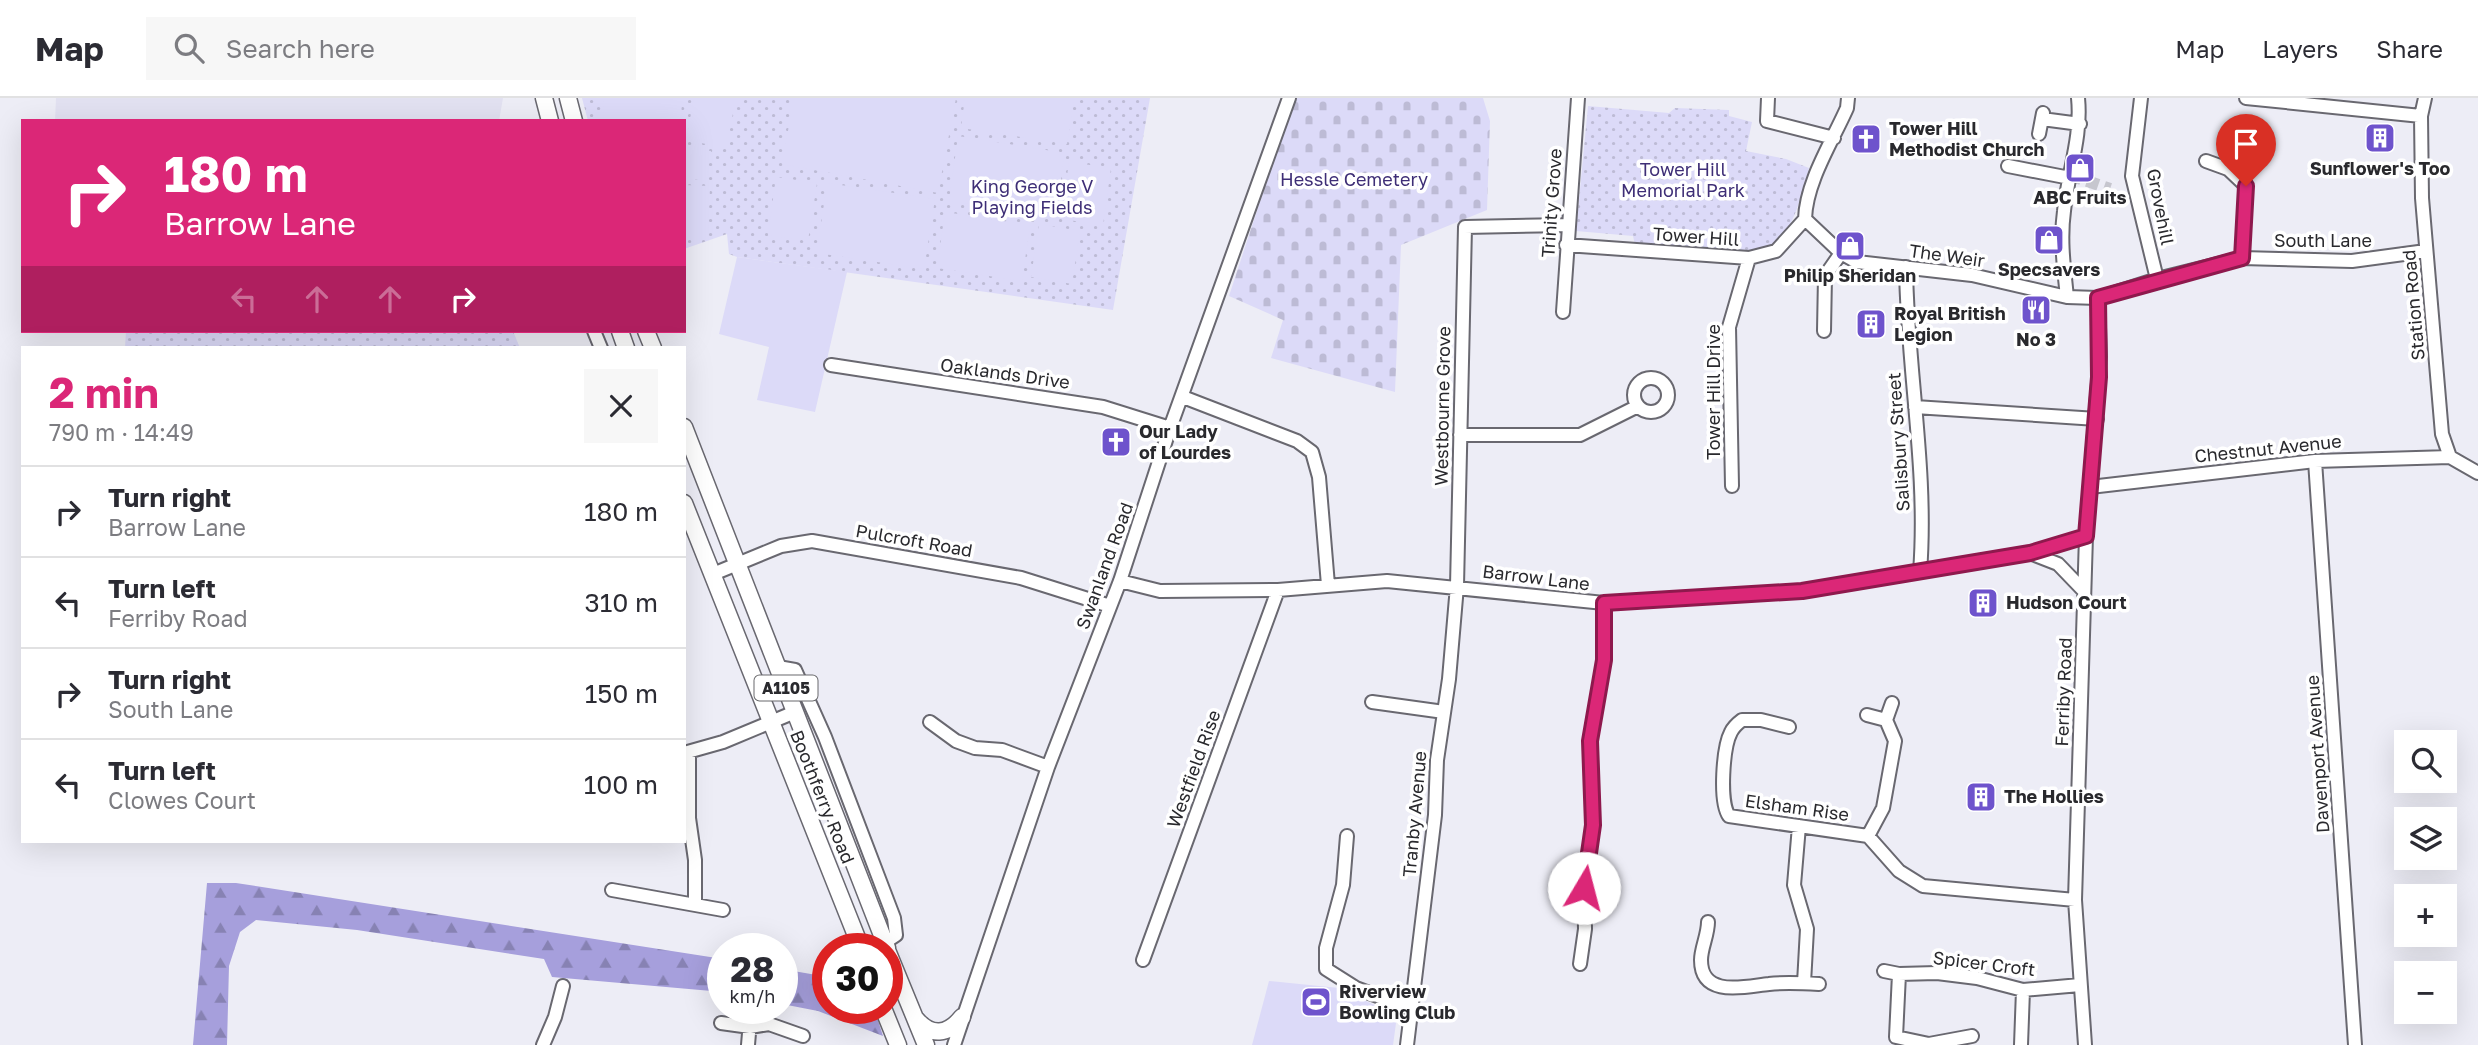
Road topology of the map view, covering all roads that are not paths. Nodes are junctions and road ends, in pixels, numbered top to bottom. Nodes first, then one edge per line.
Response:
1 (544, 98) edge
2 (568, 98) edge
3 (1578, 98) edge
4 (1768, 98) edge
5 (1848, 98) edge
6 (2078, 98) edge
7 (2141, 98) edge
8 (2250, 98) edge
9 (2425, 98) edge
10 (1286, 99) edge
11 (2421, 116) junction
12 (549, 119) edge
13 (573, 119) edge
14 (2080, 124) junction
15 (2039, 134) dead end
16 (1834, 138) junction
17 (2206, 161) dead end
18 (2008, 166) dead end
19 (2070, 178) junction
20 (1805, 219) junction
21 (1567, 225) junction
22 (1566, 245) junction
23 (2426, 251) junction
24 (1841, 253) junction
25 (1749, 258) junction
26 (2242, 258) junction
27 (1906, 267) junction
28 (2157, 279) junction
29 (2067, 297) junction
30 (2098, 298) junction
31 (1563, 312) dead end
32 (1824, 331) dead end
33 (831, 365) dead end
34 (1183, 397) junction
35 (1638, 406) dead end
36 (1914, 407) junction
37 (2097, 419) junction
38 (1170, 428) junction
39 (686, 433) edge
40 (1460, 435) junction
41 (2450, 457) junction
42 (2315, 461) junction
43 (2478, 473) edge
44 (1732, 486) dead end
45 (2090, 487) junction
46 (686, 508) edge
47 (2086, 536) junction
48 (2030, 553) junction
49 (737, 564) junction
50 (1920, 572) junction
51 (712, 574) junction
52 (1120, 581) junction
53 (1328, 585) junction
54 (1457, 586) junction
55 (1278, 590) junction
56 (2084, 591) junction
57 (1604, 603) junction
58 (1110, 606) junction
59 (778, 667) junction
60 (1372, 702) dead end
61 (1892, 703) dead end
62 (795, 712) junction
63 (1444, 712) junction
64 (1867, 715) dead end
65 (1886, 720) junction
66 (772, 722) junction
67 (930, 722) dead end
68 (1789, 727) dead end
69 (687, 753) edge
70 (1048, 767) junction
71 (1799, 826) junction
72 (1348, 835) dead end
73 (1868, 836) junction
74 (612, 890) dead end
75 (2075, 900) junction
76 (695, 904) junction
77 (723, 910) dead end
78 (1709, 922) dead end
79 (855, 933) edge
80 (881, 933) edge
81 (896, 933) edge
82 (1143, 960) dead end
83 (1580, 964) dead end
84 (1884, 971) dead end
85 (1899, 974) junction
86 (1804, 983) junction
87 (1819, 984) dead end
88 (2080, 985) junction
89 (563, 986) dead end
90 (903, 990) edge
91 (2023, 990) junction
92 (1412, 1009) junction
93 (914, 1017) junction
94 (962, 1017) junction
95 (750, 1024) edge
96 (769, 1024) edge
97 (889, 1024) edge
98 (803, 1036) dead end
99 (1972, 1036) dead end
100 (1892, 1041) edge
101 (543, 1045) edge
102 (748, 1045) edge
103 (898, 1045) edge
104 (926, 1045) edge
105 (954, 1045) edge
106 (1407, 1045) edge
107 (2021, 1045) edge
108 (2085, 1045) edge
109 (2355, 1045) edge

1 - 12 main road
2 - 13 main road
3 - 21 street, Trinity Grove
4 - 16 street
5 - 16 street, Tower Hill
6 - 14 street
7 - 28 street, Grovehill
8 - 11 street
9 - 11 street, Station Road
10 - 34 street, Swanland Road
11 - 23 street, Station Road
14 - 15 street
14 - 19 street
16 - 20 street, Tower Hill
17 - 26 street
18 - 19 street
19 - 29 street
20 - 24 street, The Weir
20 - 25 street, Tower Hill
21 - 22 street, Trinity Grove
21 - 40 street, Westbourne Grove
22 - 25 street, Tower Hill
22 - 31 street, Trinity Grove
23 - 26 street, South Lane
23 - 41 street, Station Road
24 - 27 street, The Weir
24 - 32 street
25 - 44 street, Tower Hill Drive
26 - 28 street, South Lane
27 - 29 street, The Weir
27 - 36 street, Salisbury Street
28 - 30 street, South Lane
29 - 30 street, The Weir
30 - 37 street, Ferriby Road
33 - 38 street, Oaklands Drive
34 - 38 street, Swanland Road
34 - 53 street
35 - 40 street
36 - 37 street
36 - 50 street, Salisbury Street
37 - 45 street, Ferriby Road
38 - 52 street, Swanland Road
39 - 49 main road, Boothferry Road / A1105
40 - 54 street, Westbourne Grove
41 - 42 street, Chestnut Avenue
41 - 43 street
42 - 45 street, Chestnut Avenue
42 - 109 street, Davenport Avenue
45 - 47 street, Ferriby Road
46 - 51 main road, Boothferry Road / A1105
47 - 48 street, Barrow Lane
47 - 56 street, Ferriby Road
48 - 50 street, Barrow Lane
48 - 56 street
49 - 51 street, Pulcroft Road
49 - 58 street, Pulcroft Road
49 - 59 main road, Boothferry Road / A1105
50 - 57 street, Barrow Lane
51 - 66 main road, Boothferry Road / A1105
52 - 55 street, Barrow Lane
52 - 58 street, Swanland Road
53 - 54 street, Barrow Lane
53 - 55 street, Barrow Lane
54 - 57 street, Barrow Lane
54 - 63 street, Tranby Avenue
55 - 82 street, Westfield Rise
56 - 75 street, Ferriby Road
57 - 83 street
58 - 70 street, Swanland Road
59 - 62 main road, Boothferry Road / A1105
59 - 81 street, Boothferry Road
60 - 63 street
61 - 65 street
62 - 66 street
62 - 80 main road, Boothferry Road / A1105
63 - 92 street, Tranby Avenue
64 - 65 street
65 - 73 street
66 - 69 street
66 - 79 main road, Boothferry Road / A1105
67 - 70 street
68 - 71 street, Elsham Rise
69 - 76 street
70 - 94 street, Swanland Road
71 - 73 street, Elsham Rise
71 - 86 street
72 - 92 street
73 - 75 street, Elsham Rise
74 - 76 street
75 - 88 street, Ferriby Road
76 - 77 street
78 - 86 street
84 - 85 street, Spicer Croft
85 - 91 street, Spicer Croft
85 - 100 street
86 - 87 street
88 - 91 street, Spicer Croft
88 - 108 street, Ferriby Road
89 - 101 street
90 - 93 main road, Boothferry Road / A1105
91 - 107 street
92 - 106 street, Tranby Avenue
93 - 94 main road
93 - 104 main road, Boothferry Road / A1105
94 - 105 street, Swanland Road
95 - 102 street
96 - 98 street
97 - 103 main road
99 - 100 street

